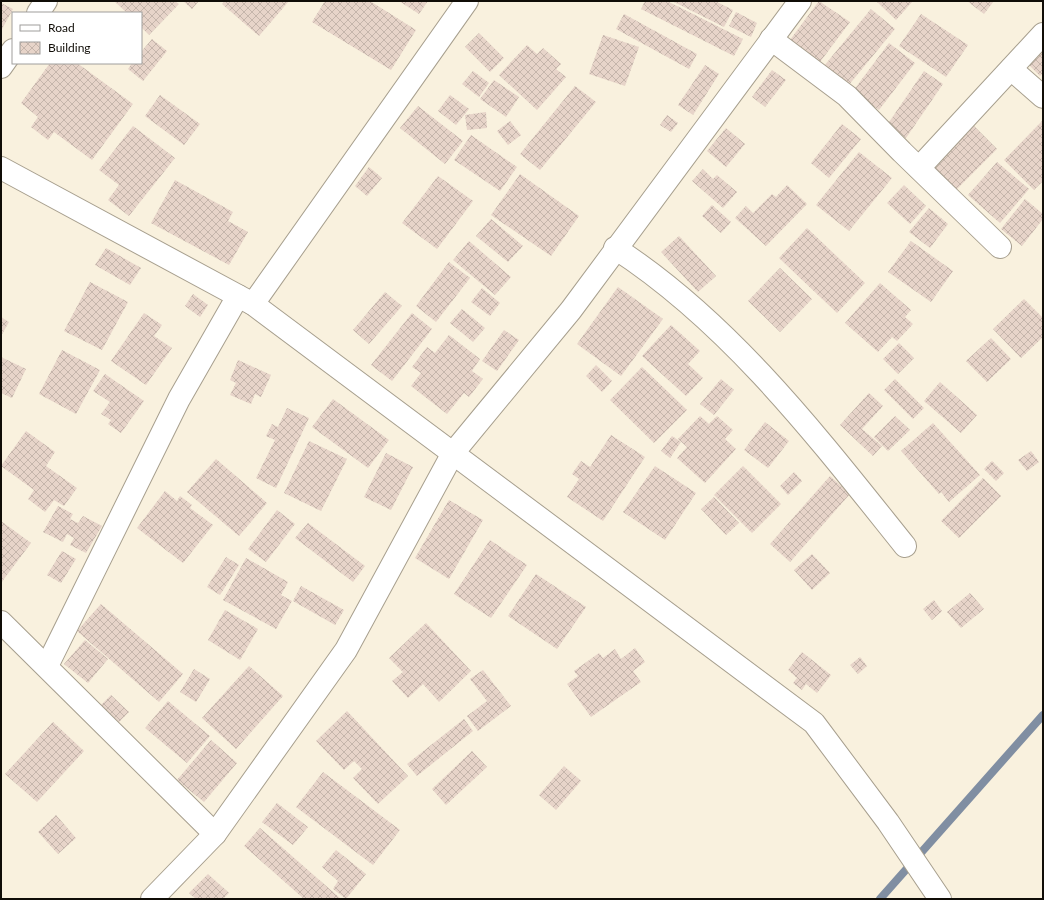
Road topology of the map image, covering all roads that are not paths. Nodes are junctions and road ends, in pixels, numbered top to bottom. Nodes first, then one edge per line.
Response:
1 (46, 1) edge
2 (467, 1) edge
3 (800, 1) edge
4 (39, 12) edge
5 (1043, 34) edge
6 (771, 40) junction
7 (12, 51) edge
8 (1, 67) edge
9 (1011, 69) junction
10 (1043, 97) edge
11 (1, 168) edge
12 (919, 168) junction
13 (1000, 247) dead end
14 (615, 248) junction
15 (246, 300) junction
16 (453, 453) junction
17 (905, 546) dead end
18 (1, 622) edge
19 (47, 666) junction
20 (215, 834) junction
21 (152, 899) edge
22 (940, 899) edge

1 - 4 street
2 - 15 street
3 - 6 street
5 - 9 street
6 - 12 street
6 - 14 street
7 - 8 street
9 - 10 street
9 - 12 street
11 - 15 street
12 - 13 street
14 - 16 street
14 - 17 street
15 - 16 street
15 - 19 street
16 - 20 street
16 - 22 street
18 - 19 street
19 - 20 street
20 - 21 street

